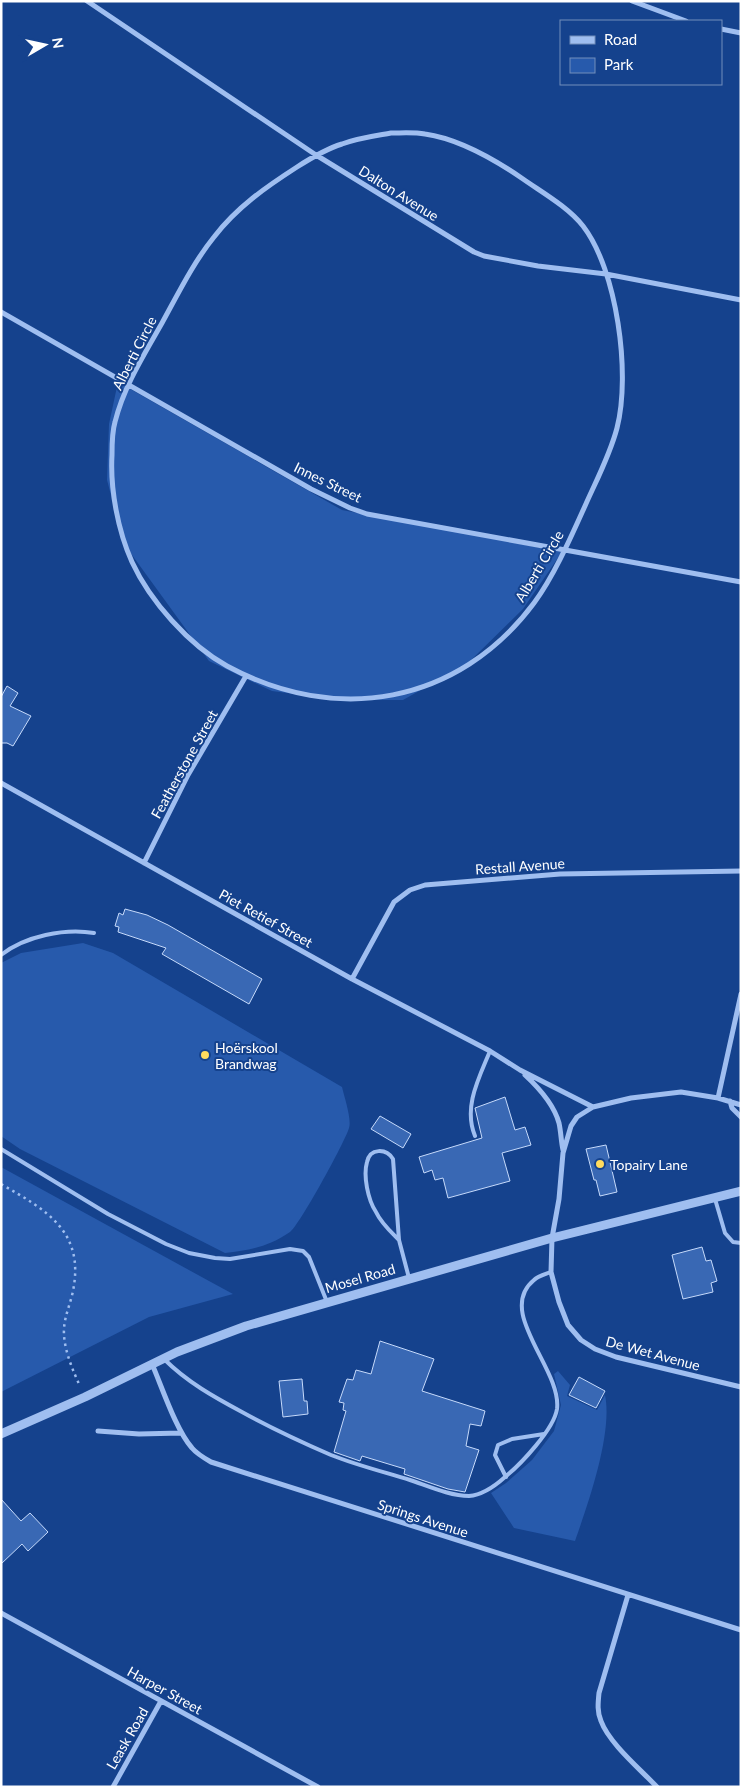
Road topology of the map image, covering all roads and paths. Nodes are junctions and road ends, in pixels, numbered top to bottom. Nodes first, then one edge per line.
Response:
1 (87, 1) edge
2 (632, 1) edge
3 (683, 20) edge
4 (722, 29) edge
5 (741, 33) edge
6 (316, 155) junction
7 (606, 274) junction
8 (741, 300) edge
9 (1, 312) edge
10 (128, 384) junction
11 (565, 549) junction
12 (741, 582) edge
13 (246, 676) junction
14 (1, 783) edge
15 (144, 863) junction
16 (741, 871) edge
17 (94, 933) dead end
18 (1, 955) edge
19 (352, 979) junction
20 (741, 994) edge
21 (490, 1051) junction
22 (520, 1070) junction
23 (718, 1098) junction
24 (730, 1101) junction
25 (741, 1105) edge
26 (593, 1107) junction
27 (741, 1117) edge
28 (475, 1136) dead end
29 (1, 1149) edge
30 (563, 1153) junction
31 (1, 1184) edge
32 (741, 1191) edge
33 (715, 1198) junction
34 (552, 1238) junction
35 (399, 1240) junction
36 (741, 1243) edge
37 (551, 1272) junction
38 (409, 1278) junction
39 (327, 1302) junction
40 (163, 1358) junction
41 (152, 1364) junction
42 (741, 1387) edge
43 (85, 1397) junction
44 (98, 1431) dead end
45 (181, 1433) junction
46 (1, 1434) edge
47 (544, 1434) junction
48 (506, 1477) junction
49 (628, 1595) junction
50 (1, 1613) edge
51 (741, 1630) edge
52 (162, 1701) junction
53 (113, 1787) edge
54 (318, 1787) edge
55 (657, 1787) edge

1 - 6 street, Dalton Avenue
2 - 3 street
4 - 5 street
6 - 7 street, Dalton Avenue
6 - 7 street, Alberti Circle
6 - 10 street, Alberti Circle
7 - 8 street, Dalton Avenue
7 - 11 street, Alberti Circle
9 - 10 street, Innes Street
10 - 11 street, Innes Street
10 - 13 street, Alberti Circle
11 - 12 street, Innes Street
11 - 13 street, Alberti Circle
13 - 15 street, Featherstone Street
14 - 15 street, Piet Retief Street
15 - 19 street, Piet Retief Street
16 - 19 street, Restall Avenue
17 - 18 lane
19 - 21 street, Piet Retief Street
20 - 23 street
21 - 22 street, Piet Retief Street
21 - 28 lane
22 - 26 street, Piet Retief Street
22 - 30 street, Piet Retief Street
23 - 24 street, Piet Retief Street
23 - 26 street, Piet Retief Street
24 - 25 street, Piet Retief Street
24 - 27 street
26 - 30 street, Piet Retief Street
29 - 39 lane
30 - 34 street, Piet Retief Street
31 - 43 path
32 - 33 street, Mosel Road
33 - 34 street, Mosel Road
33 - 36 lane
34 - 37 street, De Wet Avenue
34 - 38 street, Mosel Road
35 - 35 lane
35 - 38 lane
37 - 42 street, De Wet Avenue
37 - 47 lane
38 - 39 street, Mosel Road
39 - 40 street, Mosel Road
40 - 41 street, Mosel Road
40 - 48 lane
41 - 43 street, Mosel Road
41 - 45 street, Springs Avenue
43 - 46 street, Mosel Road
44 - 45 street
45 - 49 street, Springs Avenue
47 - 48 lane
47 - 48 lane
49 - 51 street, Springs Avenue
49 - 55 street
50 - 52 street, Harper Street
52 - 53 street, Leask Road
52 - 54 street, Harper Street

